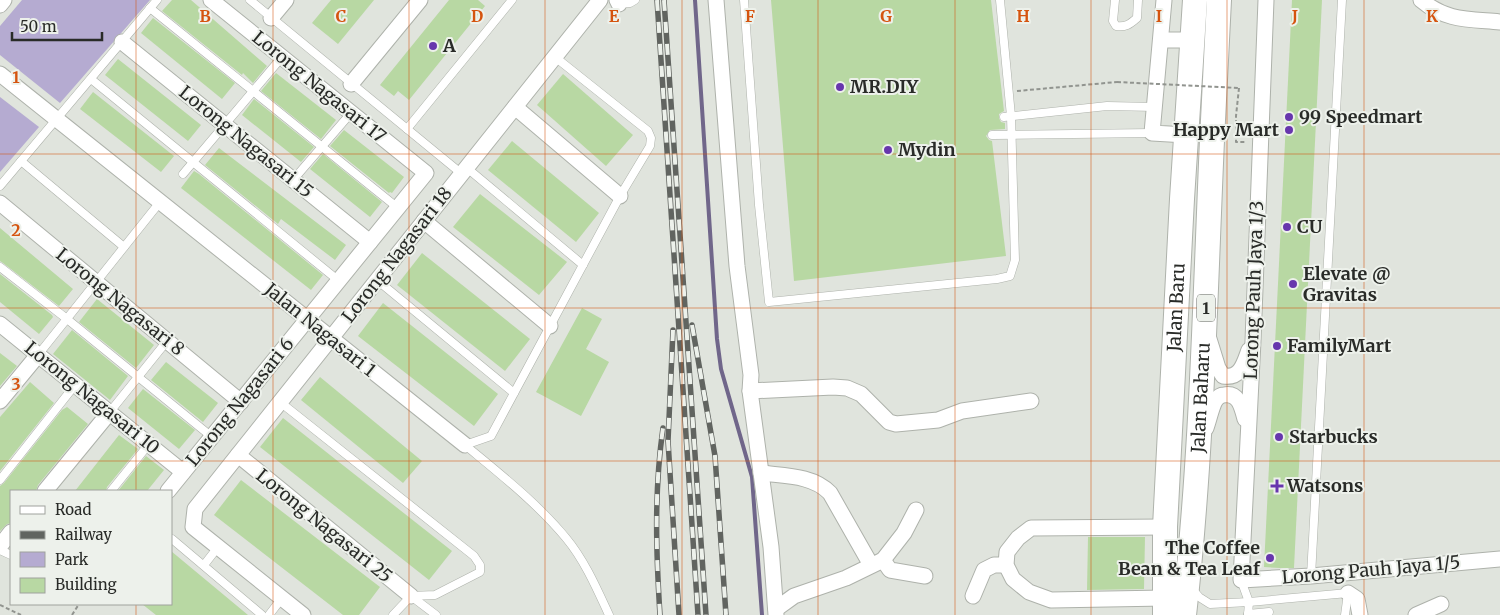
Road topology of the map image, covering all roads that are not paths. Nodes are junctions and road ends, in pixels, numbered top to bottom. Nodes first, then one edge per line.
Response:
1 (4, 0) edge
2 (157, 0) edge
3 (211, 0) edge
4 (250, 0) edge
5 (286, 0) edge
6 (420, 0) edge
7 (512, 0) edge
8 (600, 0) edge
9 (635, 0) edge
10 (716, 0) edge
11 (744, 0) edge
12 (1000, 0) edge
13 (1115, 0) edge
14 (1138, 0) edge
15 (1164, 0) edge
16 (1195, 0) edge
17 (1219, 0) edge
18 (1266, 0) edge
19 (1342, 0) edge
20 (1421, 0) edge
21 (618, 2) edge
22 (0, 5) edge
23 (150, 8) junction
24 (271, 18) junction
25 (1500, 22) edge
26 (1161, 40) junction
27 (1192, 40) junction
28 (122, 42) junction
29 (282, 57) junction
30 (555, 57) junction
31 (0, 74) edge
32 (91, 79) junction
33 (351, 84) junction
34 (253, 91) junction
35 (515, 107) junction
36 (1155, 107) junction
37 (351, 113) junction
38 (1007, 117) junction
39 (56, 119) junction
40 (224, 124) junction
41 (406, 129) junction
42 (1152, 132) junction
43 (1010, 134) junction
44 (992, 135) dead end
45 (1186, 135) junction
46 (321, 147) junction
47 (21, 161) junction
48 (193, 162) junction
49 (464, 171) junction
50 (426, 173) joint
51 (182, 174) dead end
52 (293, 180) junction
53 (0, 186) edge
54 (620, 196) junction
55 (160, 202) junction
56 (0, 204) edge
57 (398, 208) junction
58 (424, 221) junction
59 (370, 242) junction
60 (124, 247) junction
61 (582, 265) junction
62 (0, 267) edge
63 (377, 280) junction
64 (339, 281) junction
65 (96, 282) junction
66 (67, 319) junction
67 (307, 320) junction
68 (1205, 325) junction
69 (550, 326) junction
70 (1, 327) edge
71 (330, 339) junction
72 (167, 341) junction
73 (1253, 341) junction
74 (38, 355) junction
75 (138, 378) junction
76 (75, 385) junction
77 (750, 391) junction
78 (514, 394) junction
79 (0, 401) edge
80 (1031, 401) dead end
81 (241, 402) junction
82 (280, 402) junction
83 (109, 412) junction
84 (1248, 430) junction
85 (212, 437) junction
86 (148, 444) junction
87 (465, 445) junction
88 (1199, 449) junction
89 (238, 455) junction
90 (183, 472) junction
91 (761, 473) junction
92 (0, 480) edge
93 (46, 490) edge
94 (112, 490) edge
95 (169, 490) edge
96 (916, 510) dead end
97 (1165, 527) junction
98 (10, 533) edge
99 (172, 539) edge
100 (0, 546) edge
101 (218, 547) junction
102 (1500, 559) edge
103 (877, 562) junction
104 (204, 565) junction
105 (1006, 565) junction
106 (925, 576) dead end
107 (1312, 576) junction
108 (1241, 580) junction
109 (1187, 584) junction
110 (1348, 593) junction
111 (410, 596) junction
112 (972, 596) dead end
113 (282, 598) junction
114 (1268, 600) junction
115 (1249, 602) junction
116 (1440, 604) dead end
117 (1165, 607) edge
118 (776, 612) edge
119 (1248, 614) edge
120 (1269, 614) edge
121 (262, 615) edge
122 (269, 615) edge
123 (303, 615) edge
124 (392, 615) edge
125 (436, 615) edge
126 (610, 615) edge
127 (1184, 615) edge
128 (1345, 615) edge
129 (1360, 615) edge
130 (1416, 615) edge

1 - 22 street
2 - 23 lane
3 - 29 street, Lorong Nagasari 17
4 - 24 lane
5 - 24 street
6 - 33 street
7 - 41 lane
8 - 30 street, Lorong Nagasari 18
9 - 21 lane
10 - 77 street
11 - 43 lane
12 - 38 lane
13 - 14 lane
15 - 26 street
16 - 27 highway, Jalan Baru / 1
17 - 68 highway, Jalan Baharu / 1
18 - 73 street, Lorong Pauh Jaya 1/3
19 - 107 lane
20 - 25 street
23 - 28 lane
23 - 34 lane
24 - 33 lane
26 - 27 street
26 - 36 street
27 - 45 highway, Jalan Baru / 1
28 - 32 lane
28 - 40 street, Lorong Nagasari 15
29 - 34 lane
29 - 37 street, Lorong Nagasari 17
30 - 35 street, Lorong Nagasari 18
30 - 54 lane
31 - 39 street, Jalan Nagasari 1
32 - 39 lane
32 - 48 lane
33 - 41 lane
34 - 40 lane
34 - 46 lane
35 - 49 street, Lorong Nagasari 18
35 - 54 street
36 - 38 lane
36 - 42 street
37 - 46 lane
37 - 50 street, Lorong Nagasari 17
38 - 43 lane
39 - 47 lane
39 - 55 street, Jalan Nagasari 1
40 - 48 lane
40 - 52 street, Lorong Nagasari 15
41 - 49 lane
42 - 43 lane
42 - 45 street
43 - 44 lane
45 - 97 highway, Jalan Baru / 1
46 - 52 lane
46 - 57 lane
47 - 53 lane
47 - 60 lane
48 - 51 lane
48 - 64 lane
49 - 58 street, Lorong Nagasari 18
49 - 61 lane
50 - 57 street, Lorong Nagasari 6
52 - 59 street, Lorong Nagasari 15
54 - 61 lane
55 - 60 lane
55 - 67 street, Jalan Nagasari 1
56 - 65 street, Lorong Nagasari 8
57 - 59 street, Lorong Nagasari 6
58 - 63 street, Lorong Nagasari 18
58 - 69 street
59 - 64 street, Lorong Nagasari 6
60 - 65 lane
61 - 69 lane
62 - 66 lane
63 - 71 street, Lorong Nagasari 18
63 - 78 lane
64 - 67 street, Lorong Nagasari 6
65 - 66 lane
65 - 72 street, Lorong Nagasari 8
66 - 74 lane
66 - 75 lane
67 - 71 street, Jalan Nagasari 1
67 - 81 street, Lorong Nagasari 6
68 - 73 street
68 - 88 highway, Jalan Baharu / 1
69 - 78 lane
70 - 74 street, Lorong Nagasari 10
71 - 82 street, Lorong Nagasari 18
71 - 87 street, Jalan Nagasari 1
72 - 75 lane
72 - 81 street, Lorong Nagasari 8
73 - 84 street, Lorong Pauh Jaya 1/3
74 - 76 street, Lorong Nagasari 10
74 - 79 street
75 - 83 lane
75 - 85 lane
76 - 83 street, Lorong Nagasari 10
76 - 92 lane
77 - 80 street
77 - 91 street
78 - 87 lane
81 - 85 street, Lorong Nagasari 6
82 - 89 street, Lorong Nagasari 18
82 - 111 lane
83 - 86 street, Lorong Nagasari 10
83 - 93 street
84 - 88 street
84 - 108 street, Lorong Pauh Jaya 1/3
85 - 90 street, Lorong Nagasari 6
86 - 90 street, Lorong Nagasari 10
86 - 94 lane
87 - 126 lane, Jalan Nagasari 1
88 - 109 highway, Jalan Baharu / 1
89 - 101 street, Lorong Nagasari 18
89 - 111 street, Lorong Nagasari 25
90 - 95 street, Lorong Nagasari 6
91 - 103 street
91 - 118 street
96 - 103 street
97 - 105 street
97 - 117 highway, Jalan Baru / 1
98 - 100 street
99 - 104 lane
101 - 104 lane
101 - 113 street
102 - 107 street, Lorong Pauh Jaya 1/5
103 - 106 street
103 - 118 street
104 - 121 lane
105 - 112 street
105 - 117 street
107 - 108 street, Lorong Pauh Jaya 1/5
108 - 115 lane
109 - 115 lane
109 - 127 highway, Jalan Baharu / 1
110 - 114 lane
110 - 128 lane
110 - 129 street
111 - 124 lane
111 - 125 lane
113 - 122 lane
113 - 123 street
114 - 115 lane
114 - 120 lane
115 - 119 lane
116 - 130 street
119 - 120 lane

